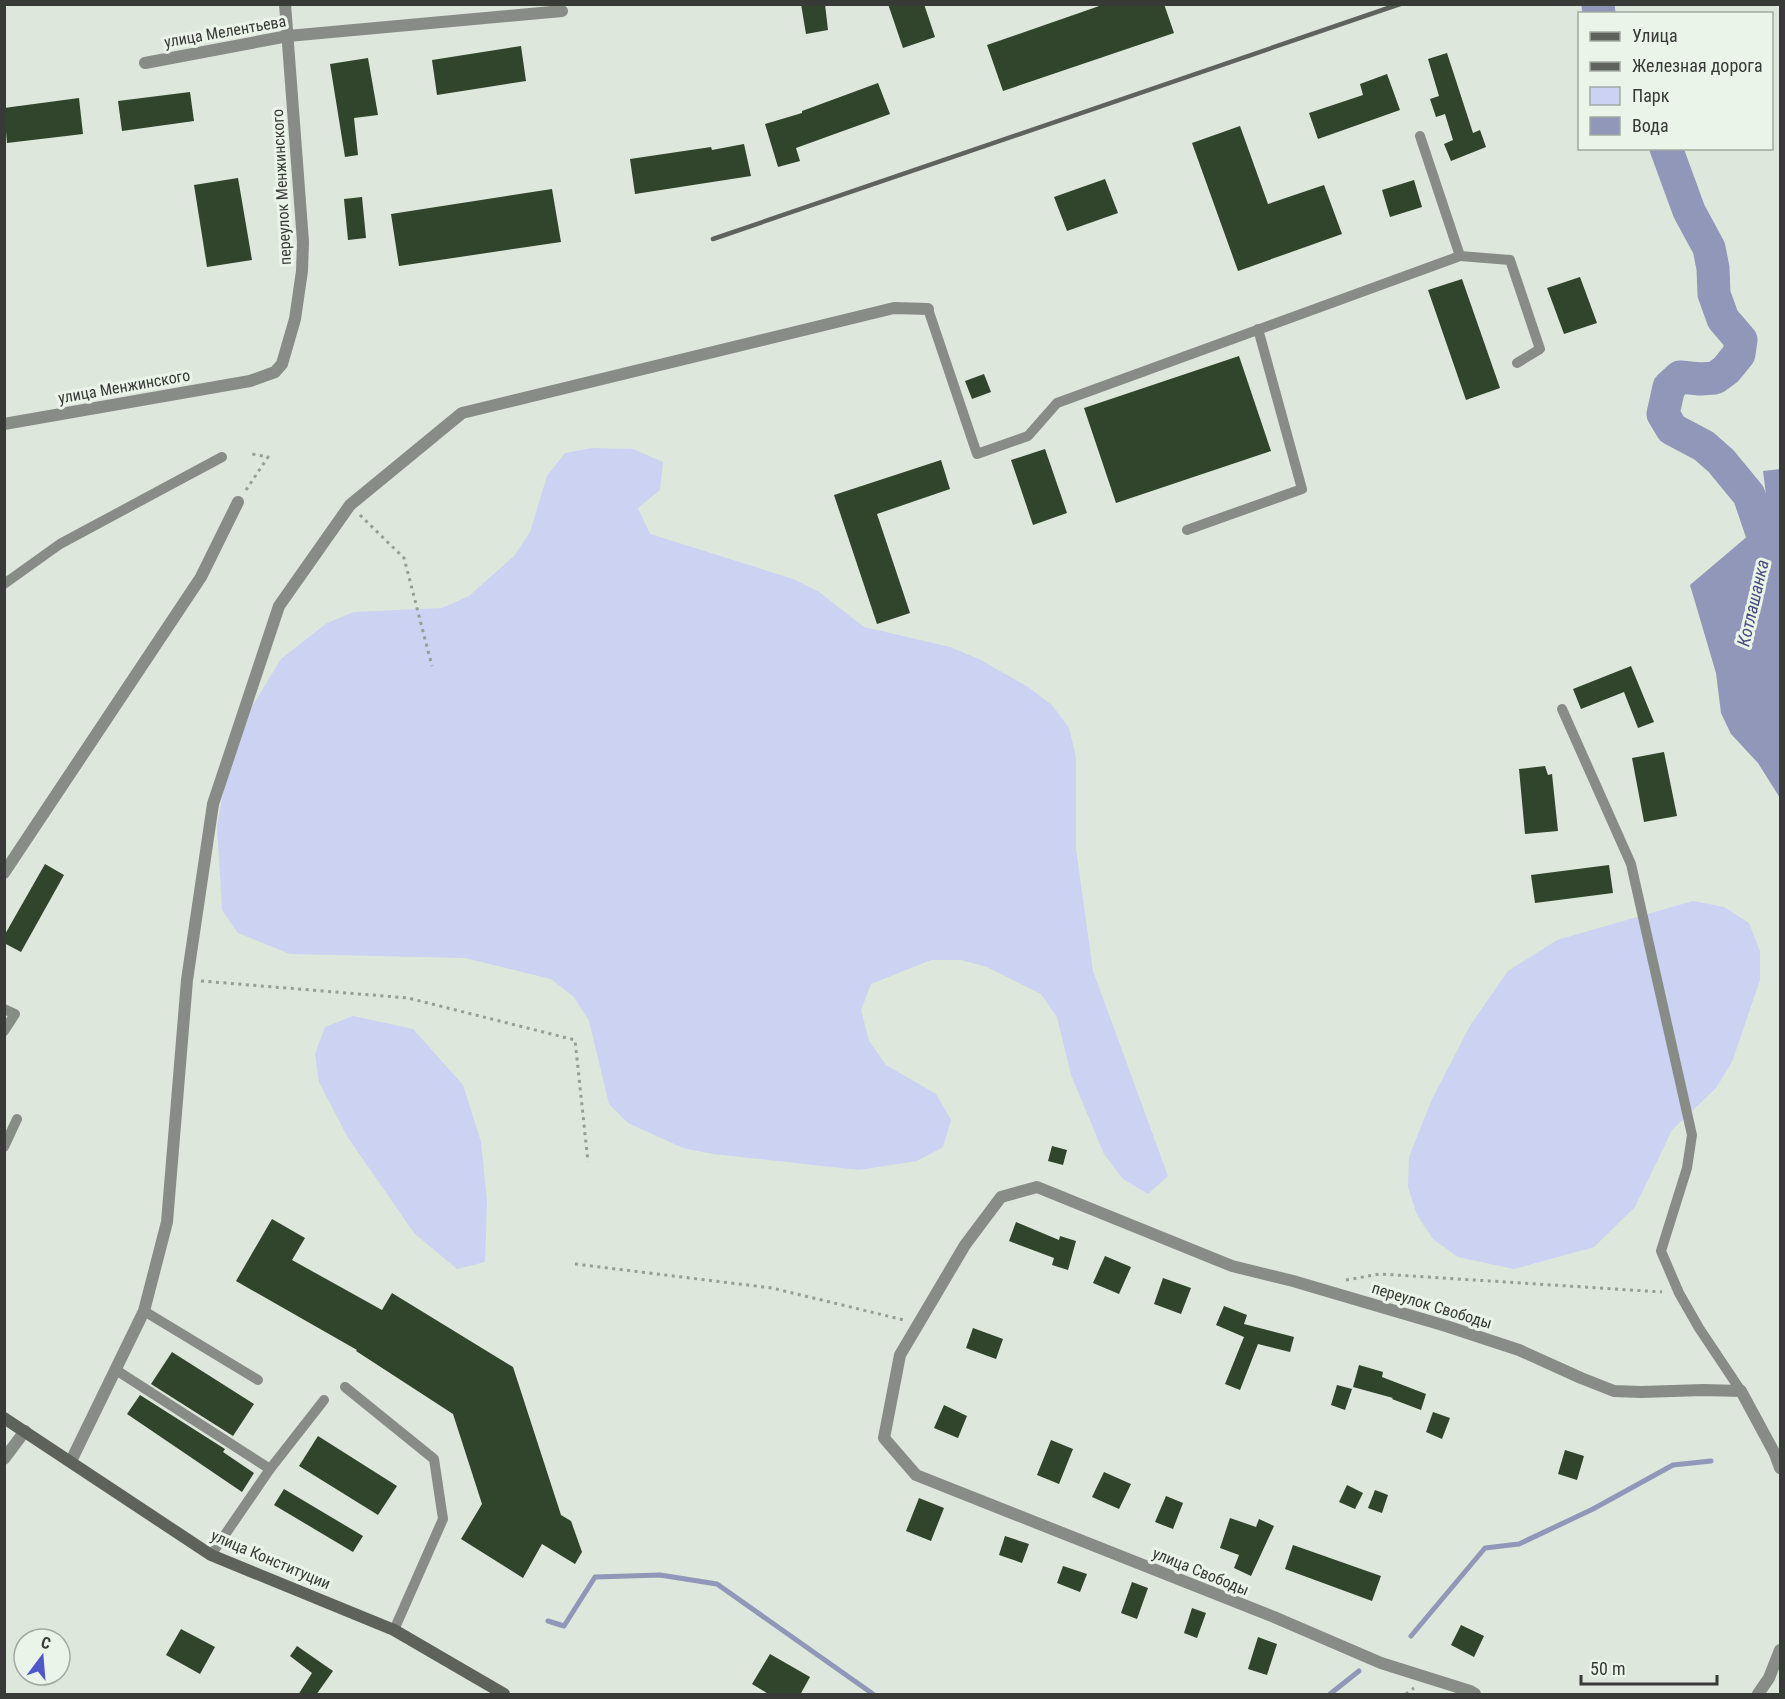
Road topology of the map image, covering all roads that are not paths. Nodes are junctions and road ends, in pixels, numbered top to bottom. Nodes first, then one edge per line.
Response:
1 (285, 4) edge
2 (562, 11) dead end
3 (288, 36) junction
4 (145, 63) dead end
5 (1420, 136) dead end
6 (1460, 256) junction
7 (928, 309) joint
8 (1258, 328) junction
9 (1517, 363) dead end
10 (250, 381) joint
11 (4, 423) edge
12 (222, 457) dead end
13 (238, 502) road end
14 (1186, 530) dead end
15 (4, 584) edge
16 (1562, 709) dead end
17 (4, 873) edge
18 (4, 1010) edge
19 (4, 1031) edge
20 (17, 1119) dead end
21 (4, 1147) edge
22 (144, 1311) junction
23 (116, 1370) junction
24 (258, 1380) dead end
25 (345, 1387) dead end
26 (1741, 1391) junction
27 (324, 1400) dead end
28 (4, 1418) edge
29 (25, 1431) junction
30 (4, 1459) edge
31 (71, 1461) junction
32 (270, 1468) junction
33 (1780, 1468) edge
34 (916, 1475) joint
35 (211, 1555) junction
36 (394, 1630) junction
37 (1780, 1650) edge
38 (504, 1695) edge
39 (1475, 1695) edge
40 (1758, 1695) edge

1 - 3 street, переулок Менжинского
2 - 3 street, улица Мелентьева
3 - 4 street, улица Мелентьева
3 - 10 street, переулок Менжинского
5 - 6 lane
6 - 8 lane
6 - 9 lane
7 - 8 lane
7 - 22 street
8 - 14 lane
10 - 11 street, улица Менжинского
12 - 15 lane
13 - 17 street
16 - 26 lane
18 - 19 lane
20 - 21 lane
22 - 23 street
22 - 24 lane
23 - 31 street
23 - 32 lane
25 - 36 lane
26 - 33 street
26 - 34 street, переулок Свободы
27 - 32 lane
28 - 29 main road, улица Конституции
29 - 30 street
29 - 31 main road, улица Конституции
31 - 35 main road, улица Конституции
32 - 35 lane
34 - 39 street, улица Свободы
35 - 36 main road, улица Конституции
36 - 38 main road, улица Конституции
37 - 40 street

